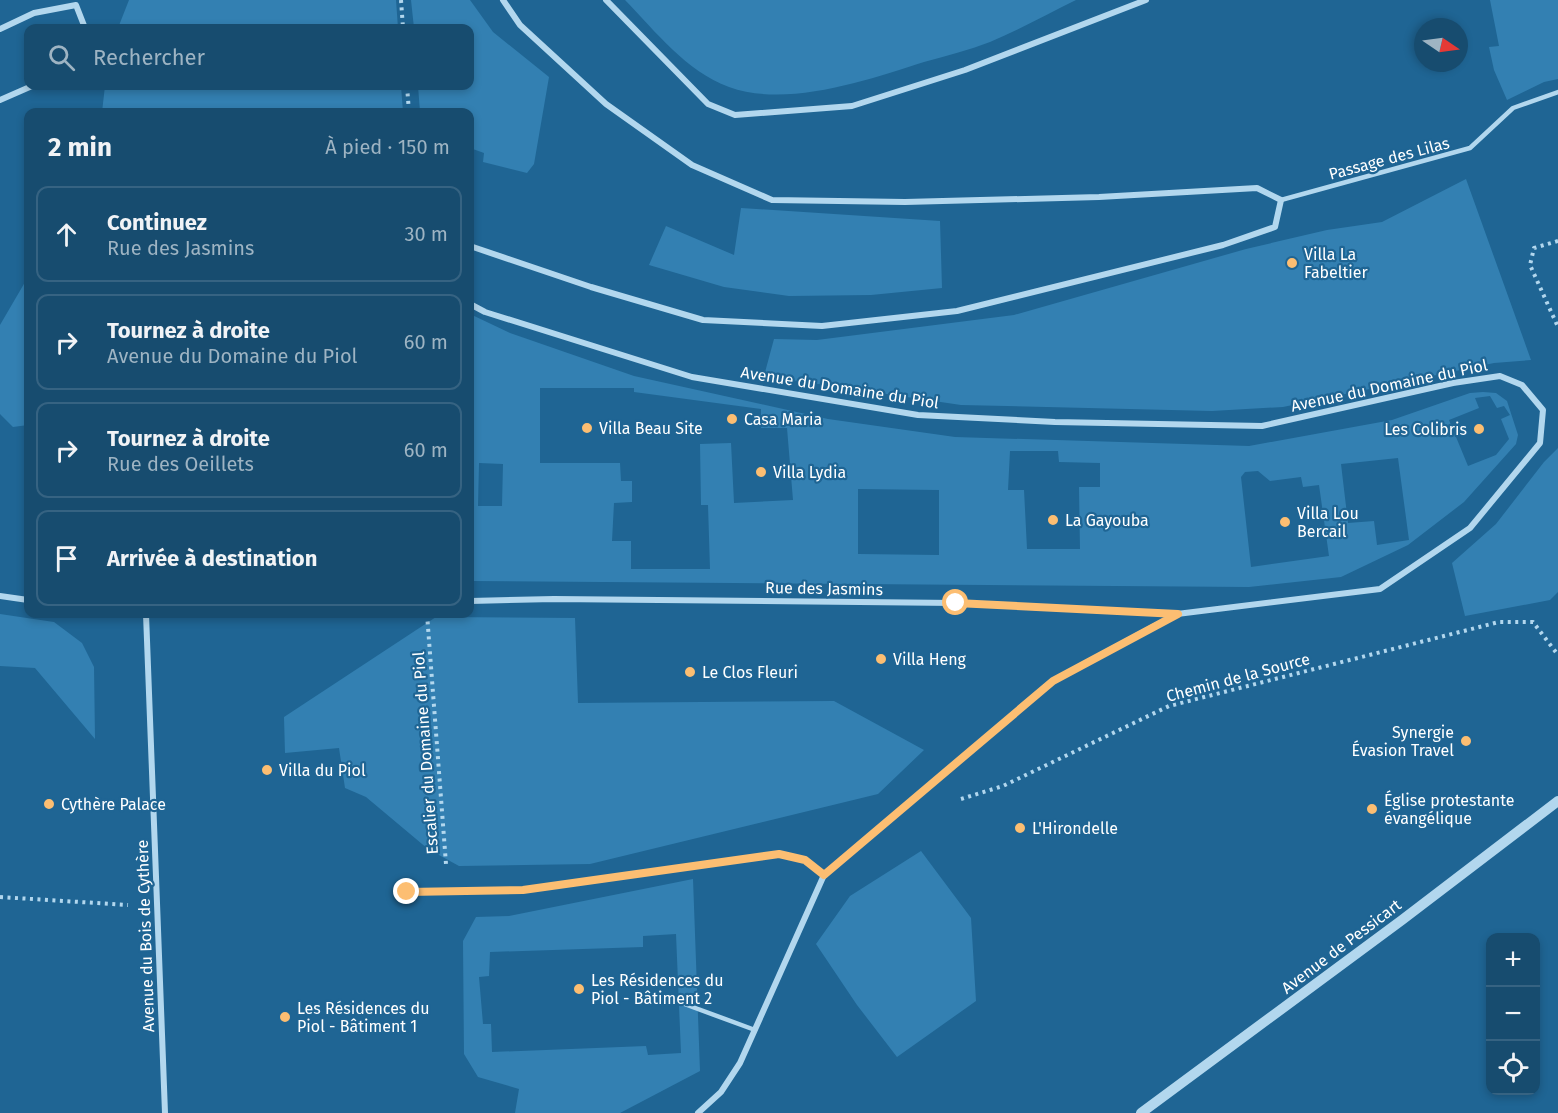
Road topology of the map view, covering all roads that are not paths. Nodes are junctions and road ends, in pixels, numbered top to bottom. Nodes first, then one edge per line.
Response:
1 (502, 0) edge
2 (606, 0) edge
3 (1146, 0) edge
4 (77, 3) edge
5 (84, 24) edge
6 (0, 29) edge
7 (24, 90) edge
8 (1558, 92) edge
9 (0, 100) edge
10 (1281, 200) junction
11 (474, 247) edge
12 (474, 306) edge
13 (0, 596) edge
14 (24, 599) edge
15 (474, 601) edge
16 (1178, 614) junction
17 (146, 618) edge
18 (1558, 801) edge
19 (824, 875) junction
20 (407, 892) dead end
21 (679, 1002) dead end
22 (755, 1030) junction
23 (165, 1113) edge
24 (698, 1113) edge
25 (1141, 1113) edge

1 - 10 street
2 - 3 street
4 - 5 street
4 - 6 street
7 - 9 street
8 - 10 lane, Passage des Lilas
10 - 11 street
12 - 16 street, Avenue du Domaine du Piol
13 - 14 street
15 - 16 street, Rue des Jasmins
16 - 19 street, Avenue du Domaine du Piol
17 - 23 street, Avenue du Bois de Cythère
18 - 25 street, Avenue de Pessicart
19 - 20 lane
19 - 22 street, Avenue du Domaine du Piol
21 - 22 lane
22 - 24 street, Avenue du Domaine du Piol

